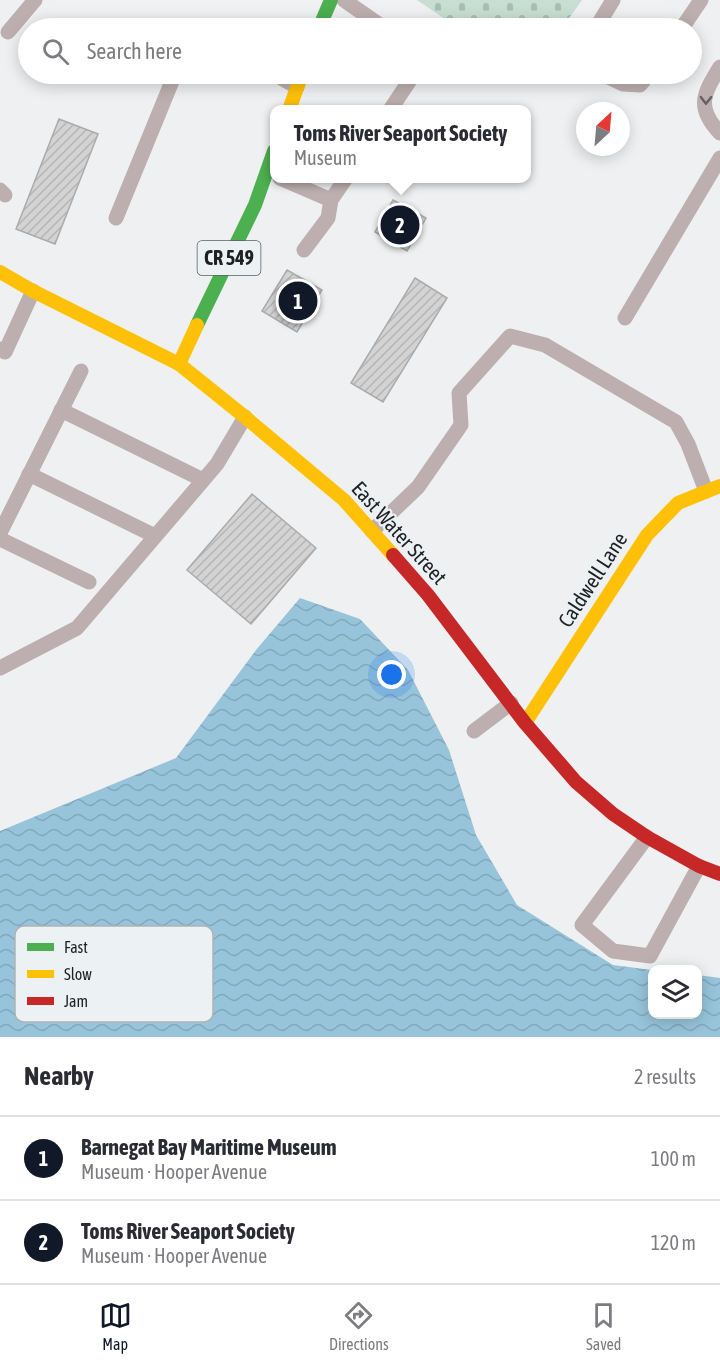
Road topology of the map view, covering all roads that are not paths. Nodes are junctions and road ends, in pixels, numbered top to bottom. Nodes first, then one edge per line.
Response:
1 (35, 0) edge
2 (331, 0) edge
3 (344, 0) edge
4 (613, 0) edge
5 (701, 0) edge
6 (20, 18) edge
7 (324, 18) edge
8 (370, 18) edge
9 (602, 18) edge
10 (689, 18) edge
11 (18, 20) edge
12 (8, 32) dead end
13 (720, 67) edge
14 (171, 84) edge
15 (298, 84) edge
16 (407, 84) edge
17 (623, 84) edge
18 (641, 84) edge
19 (291, 105) edge
20 (393, 105) edge
21 (720, 133) edge
22 (720, 158) edge
23 (270, 181) edge
24 (290, 183) edge
25 (342, 183) edge
26 (331, 200) junction
27 (116, 218) dead end
28 (304, 250) dead end
29 (0, 272) edge
30 (33, 291) junction
31 (625, 318) dead end
32 (2, 354) edge
33 (179, 364) junction
34 (81, 371) dead end
35 (61, 410) junction
36 (245, 417) junction
37 (29, 474) junction
38 (203, 480) junction
39 (713, 488) edge
40 (372, 531) junction
41 (0, 533) edge
42 (155, 536) junction
43 (0, 539) edge
44 (625, 571) junction
45 (640, 580) dead end
46 (89, 582) dead end
47 (0, 668) edge
48 (511, 704) junction
49 (525, 723) junction
50 (474, 731) dead end
51 (647, 837) junction
52 (699, 866) junction
53 (720, 874) edge

1 - 6 lane
2 - 7 street
3 - 8 lane
4 - 9 lane
5 - 10 lane
11 - 12 lane
13 -> 21 lane
14 - 27 lane
15 - 19 street
16 - 20 lane
17 - 18 lane
22 - 31 lane
23 - 33 street, CR 549
24 - 26 lane
25 - 26 lane
26 - 28 lane
29 - 30 street, East Water Street
30 - 32 lane
30 - 33 street, East Water Street
33 - 36 street, East Water Street
34 - 35 lane
35 - 37 lane
35 - 38 lane
36 - 38 lane
36 - 40 street, East Water Street
37 - 41 lane
37 - 42 lane
38 - 42 lane
39 - 40 lane
39 - 44 street, Caldwell Lane
40 - 48 street, East Water Street
42 - 47 lane
43 - 46 lane
44 - 45 lane
44 - 49 street, Caldwell Lane
48 - 49 street, East Water Street
48 - 50 lane
49 - 51 street, East Water Street
51 - 52 street, East Water Street
51 - 52 lane
52 - 53 street, East Water Street

